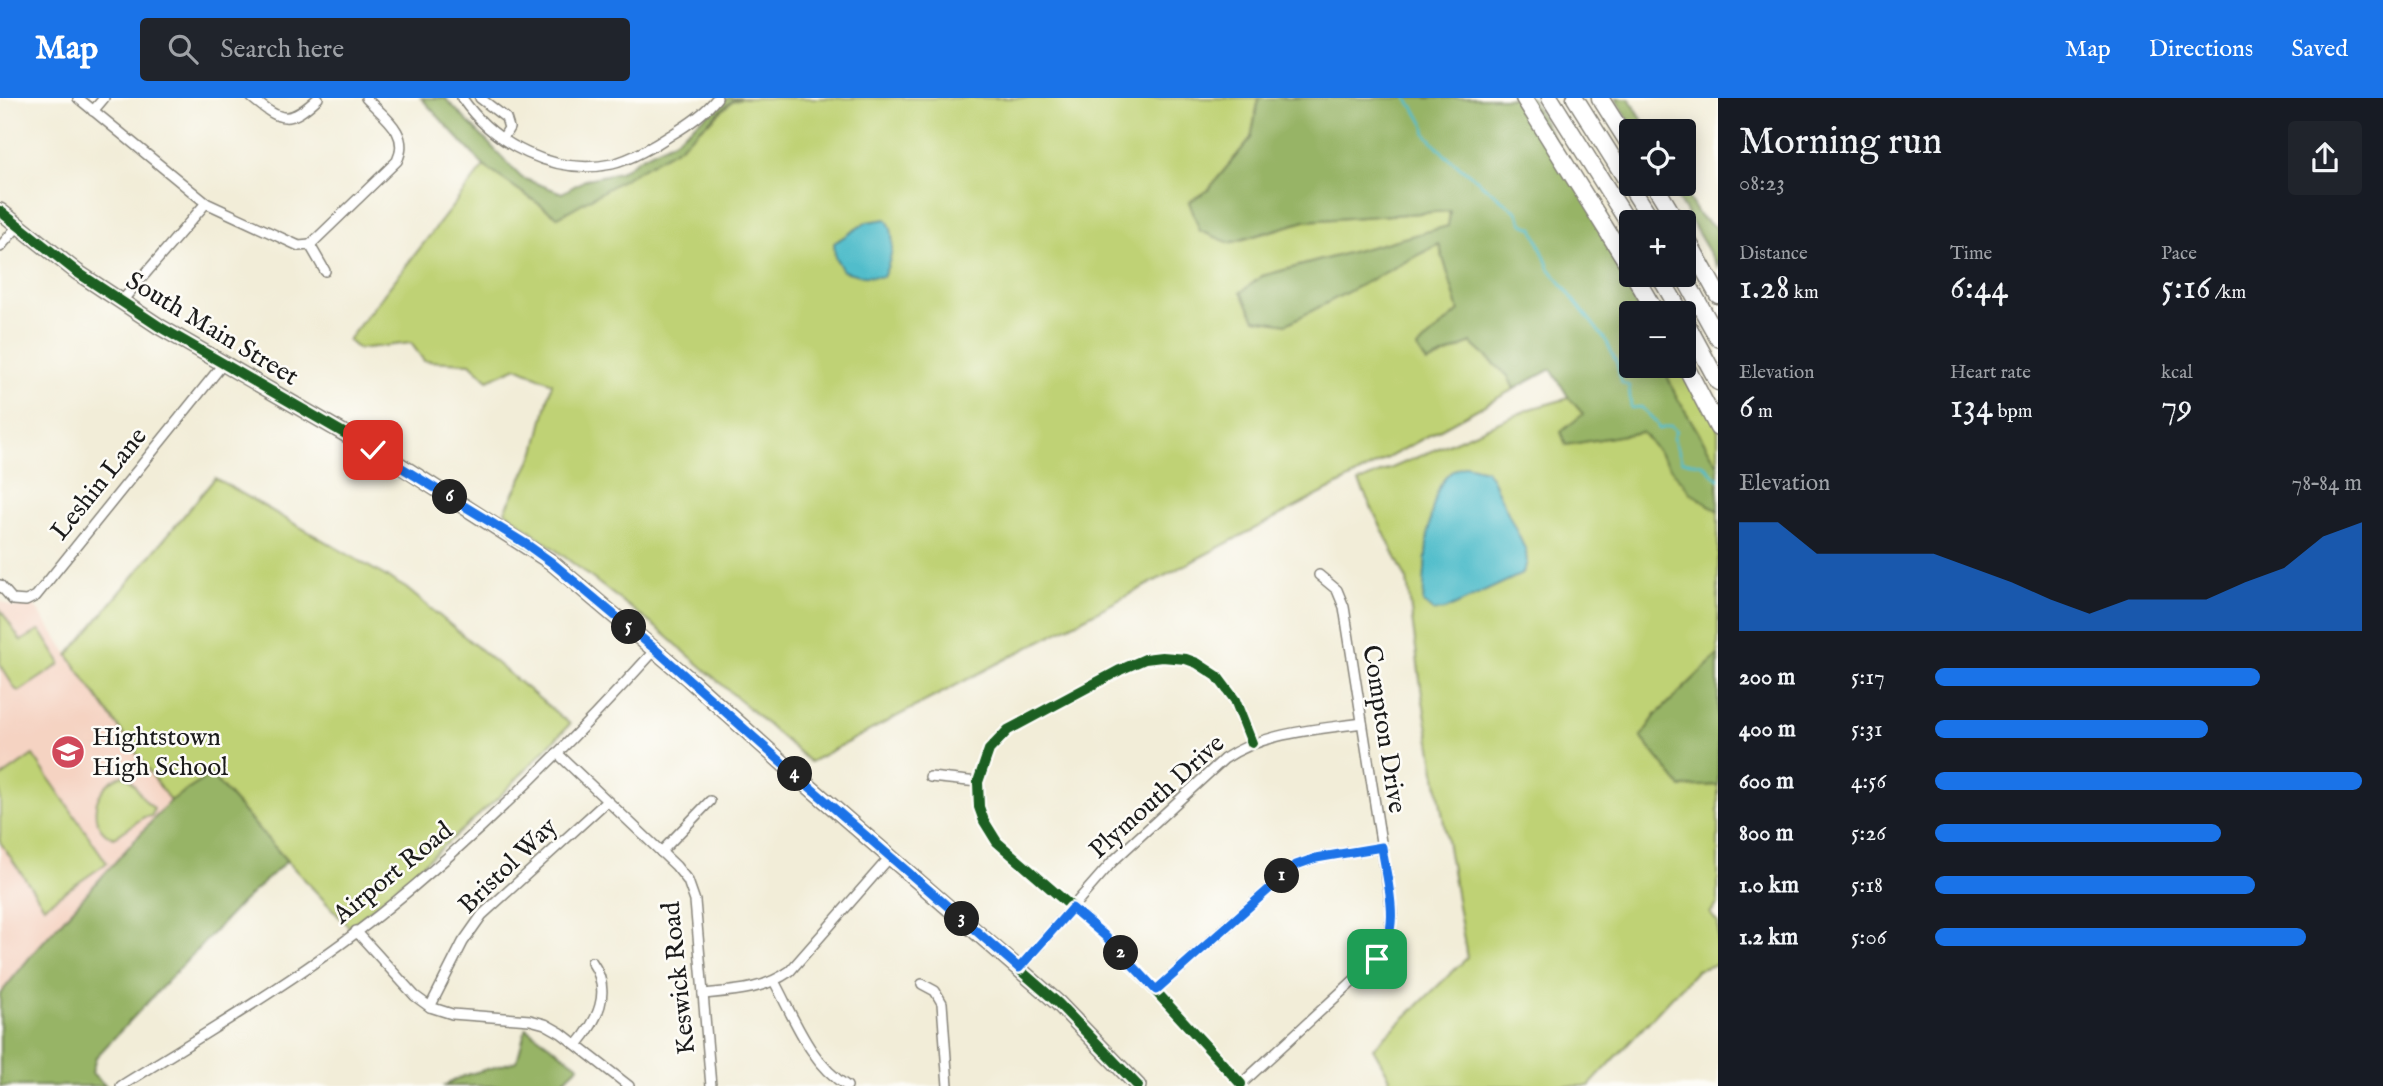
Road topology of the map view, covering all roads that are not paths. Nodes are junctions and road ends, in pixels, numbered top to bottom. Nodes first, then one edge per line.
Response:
1 (78, 98) edge
2 (104, 98) edge
3 (252, 98) edge
4 (318, 98) edge
5 (366, 98) edge
6 (462, 98) edge
7 (480, 98) edge
8 (717, 98) edge
9 (1524, 98) edge
10 (1550, 98) edge
11 (1575, 98) edge
12 (1600, 98) edge
13 (93, 111) junction
14 (1619, 128) edge
15 (503, 138) junction
16 (205, 203) junction
17 (1620, 210) edge
18 (1645, 210) edge
19 (0, 211) edge
20 (18, 226) junction
21 (310, 245) junction
22 (0, 247) edge
23 (1619, 250) edge
24 (1696, 256) edge
25 (325, 271) dead end
26 (1690, 287) edge
27 (1718, 295) edge
28 (121, 302) junction
29 (1718, 338) edge
30 (1696, 341) edge
31 (223, 364) junction
32 (1692, 378) edge
33 (1718, 382) edge
34 (1718, 428) edge
35 (1319, 575) dead end
36 (0, 585) edge
37 (656, 650) junction
38 (1362, 723) junction
39 (1252, 743) junction
40 (557, 753) junction
41 (930, 777) dead end
42 (978, 782) junction
43 (607, 801) junction
44 (710, 801) dead end
45 (1382, 847) junction
46 (661, 852) junction
47 (890, 857) junction
48 (1072, 908) junction
49 (356, 932) junction
50 (592, 962) dead end
51 (1019, 968) junction
52 (775, 981) junction
53 (922, 984) dead end
54 (1156, 990) junction
55 (703, 994) junction
56 (430, 1007) junction
57 (577, 1045) junction
58 (1240, 1085) edge
59 (121, 1086) edge
60 (629, 1086) edge
61 (711, 1086) edge
62 (847, 1086) edge
63 (948, 1086) edge
64 (1138, 1086) edge

1 - 13 street
2 - 13 street
3 - 4 street
5 - 21 street
6 - 15 street
7 - 15 street
8 - 15 street
9 - 23 highway
10 - 17 highway
11 - 18 highway
12 - 14 highway
13 - 16 street
16 - 21 street
16 - 28 street
19 - 20 main road, South Main Street
20 - 22 street
20 - 28 main road, South Main Street
21 - 25 street
24 - 27 highway
26 - 29 highway
28 - 31 main road, South Main Street
30 - 33 highway
31 - 36 street, Leshin Lane
31 - 37 main road, South Main Street
32 - 34 highway
35 - 38 street, Compton Drive
37 - 40 street, Airport Road
37 - 47 main road, South Main Street
38 - 39 street, Plymouth Drive
38 - 45 street, Compton Drive
39 - 42 street
39 - 48 street, Plymouth Drive
40 - 43 street, Keswick Road
40 - 49 street, Airport Road
41 - 42 street
42 - 48 street
43 - 46 street, Keswick Road
43 - 56 street, Bristol Way
44 - 46 street
45 - 54 street
45 - 58 street, Compton Drive
46 - 55 street, Keswick Road
47 - 51 main road, South Main Street
47 - 52 street
48 - 51 street, Plymouth Drive
48 - 54 street
49 - 56 street
49 - 59 street, Airport Road
50 - 57 street
51 - 64 main road, South Main Street
52 - 55 street
52 - 62 street
53 - 63 street
54 - 58 street
55 - 61 street, Keswick Road
56 - 57 street
57 - 60 street

